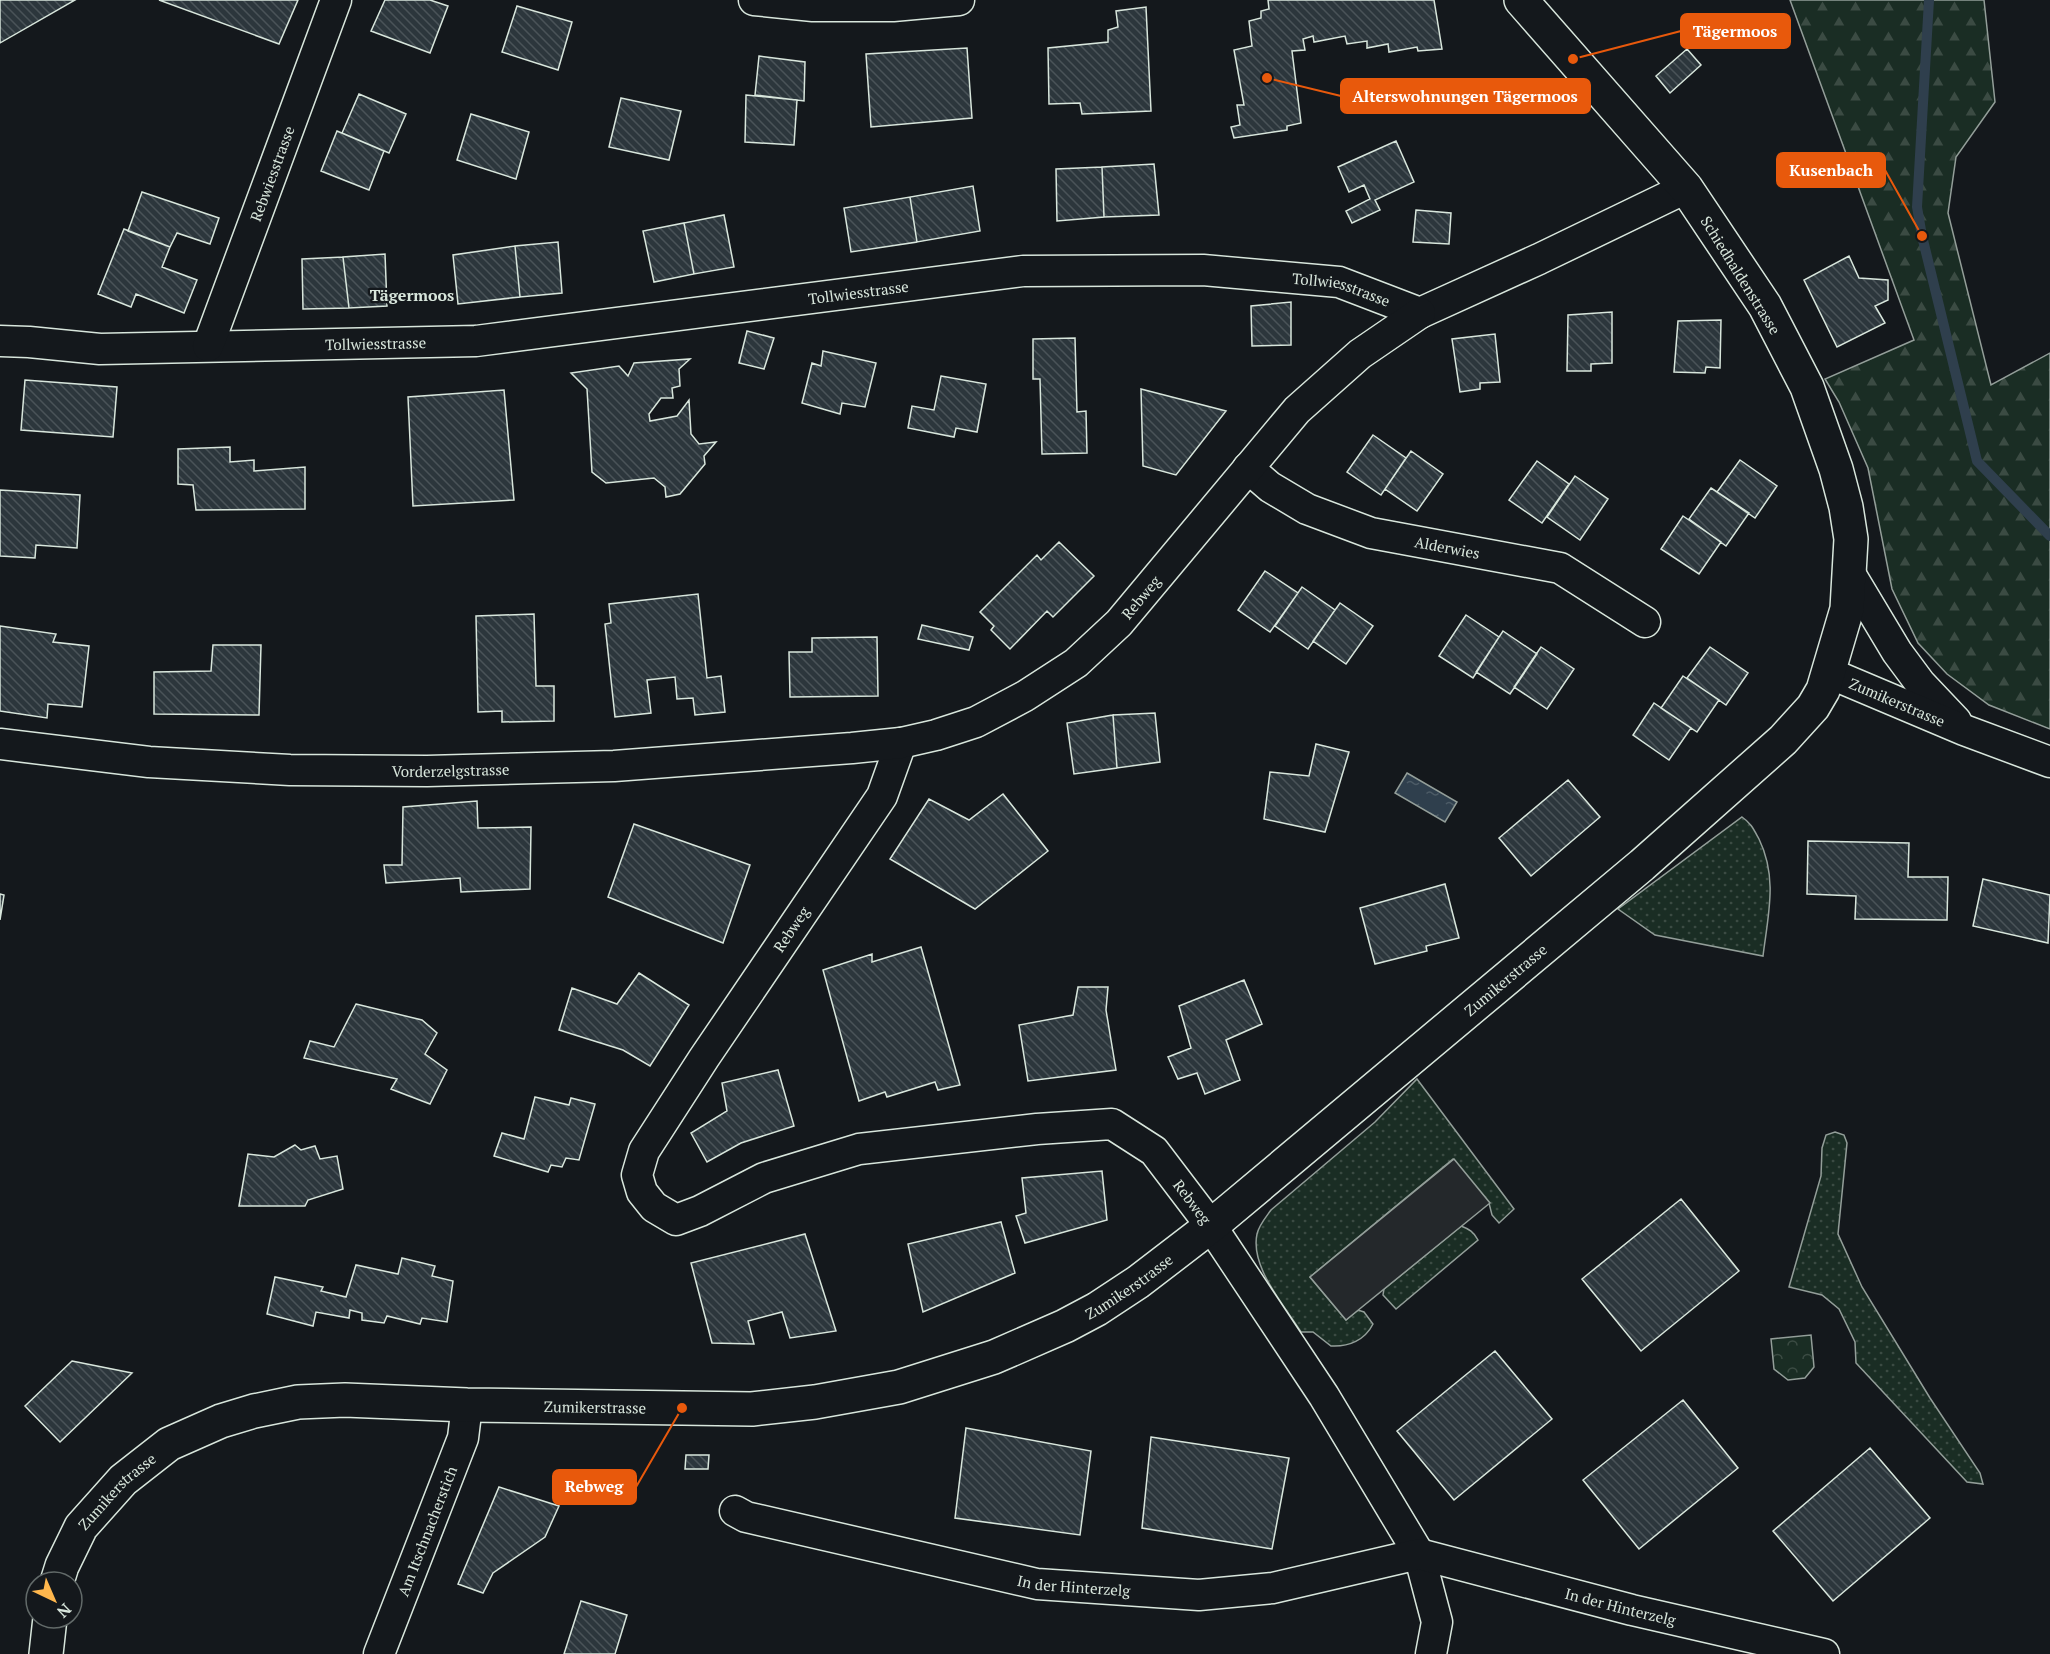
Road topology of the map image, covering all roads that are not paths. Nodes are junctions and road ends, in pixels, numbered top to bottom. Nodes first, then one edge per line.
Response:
1 (336, 0) edge
2 (754, 0) edge
3 (959, 0) edge
4 (1521, 0) edge
5 (1686, 188) junction
6 (1420, 313) junction
7 (0, 341) edge
8 (208, 346) junction
9 (1248, 468) junction
10 (1850, 572) junction
11 (1645, 622) dead end
12 (1829, 673) junction
13 (1964, 730) junction
14 (901, 743) junction
15 (0, 744) edge
16 (2050, 762) edge
17 (1211, 1226) junction
18 (467, 1406) junction
19 (735, 1511) dead end
20 (1419, 1554) junction
21 (61, 1570) edge
22 (49, 1630) edge
23 (46, 1654) edge
24 (379, 1654) edge
25 (1431, 1654) edge
26 (1824, 1654) edge

1 - 8 street, Rebwiesstrasse
2 - 3 street
4 - 5 main road, Schiedhaldenstrasse
5 - 6 street
5 - 10 main road, Schiedhaldenstrasse
6 - 8 street, Tollwiesstrasse
6 - 9 street, Rebweg
7 - 8 street, Tollwiesstrasse
9 - 11 street, Alderwies
9 - 14 street, Rebweg
10 - 12 main road, Schiedhaldenstrasse
10 - 13 street
12 - 13 street, Zumikerstrasse
12 - 17 main road, Zumikerstrasse
13 - 16 street, Zumikerstrasse
14 - 15 street, Vorderzelgstrasse
14 - 17 street, Rebweg
17 - 18 main road, Zumikerstrasse
17 - 20 street, Rebweg
18 - 21 main road, Zumikerstrasse
18 - 24 street, Am Itschnacherstich
19 - 20 street, In der Hinterzelg
20 - 25 street
20 - 26 street, In der Hinterzelg
22 - 23 main road

